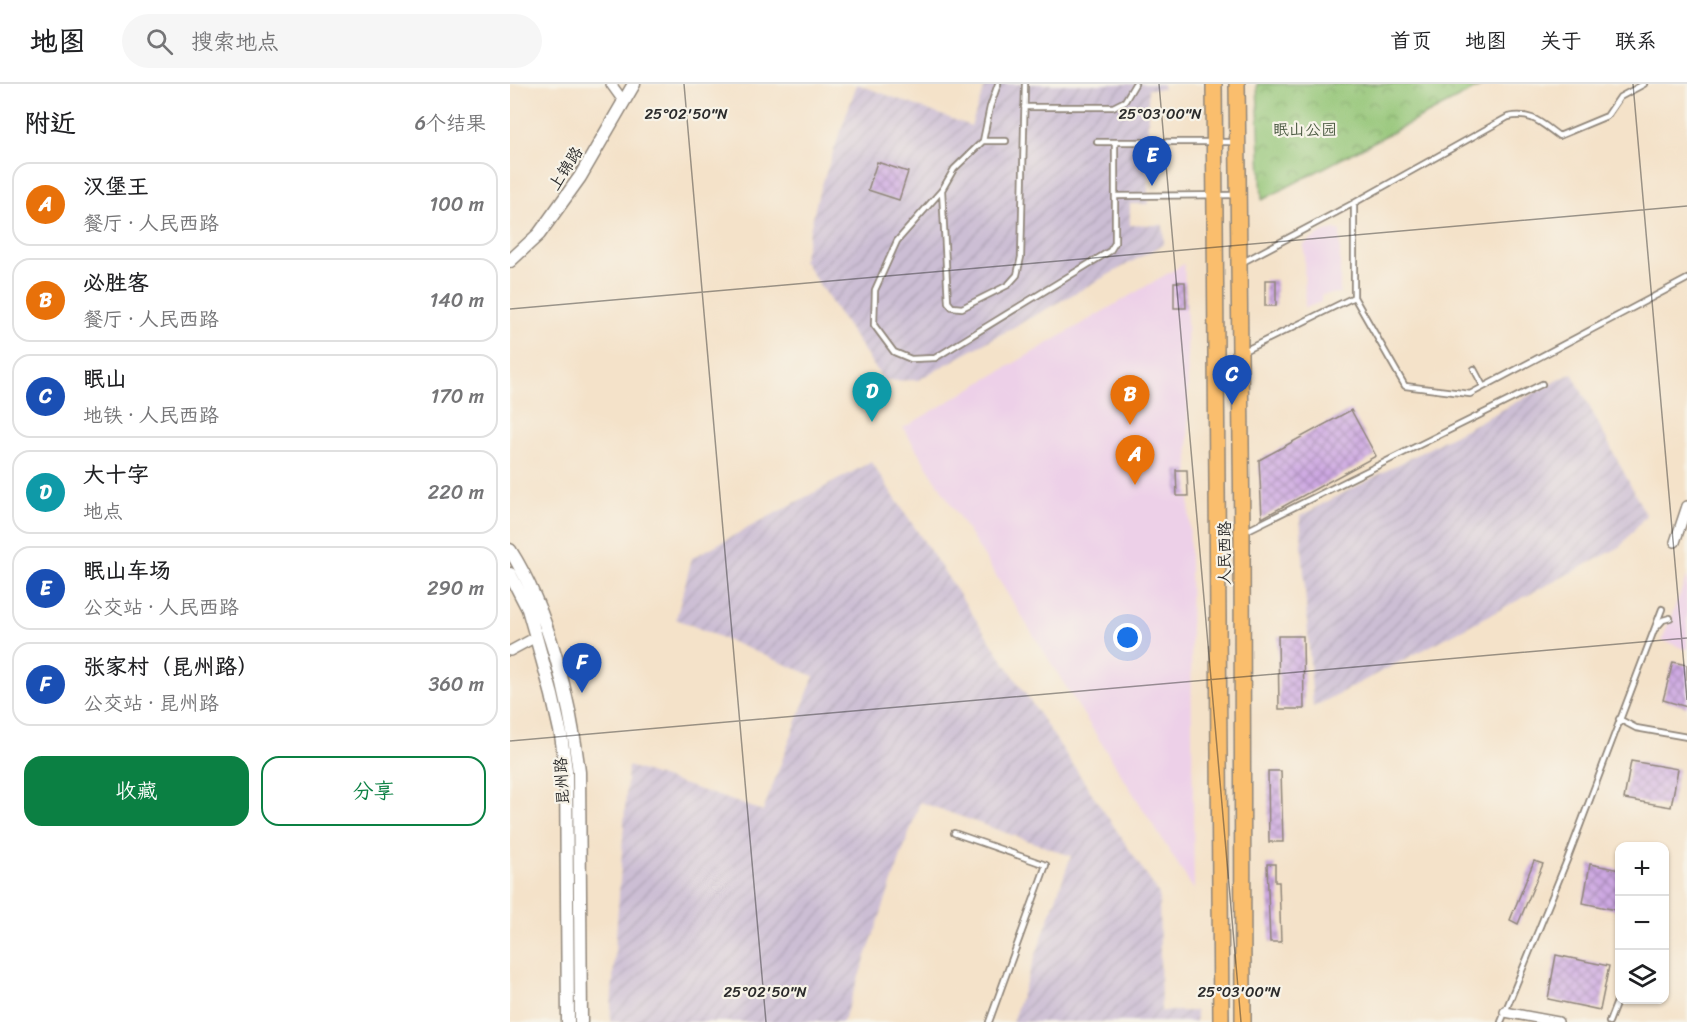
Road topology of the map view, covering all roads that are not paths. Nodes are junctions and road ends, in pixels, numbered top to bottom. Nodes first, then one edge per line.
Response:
1 (611, 84) edge
2 (634, 84) edge
3 (998, 84) edge
4 (1025, 84) edge
5 (1134, 84) edge
6 (1214, 84) edge
7 (1237, 84) edge
8 (1644, 84) edge
9 (624, 102) junction
10 (1024, 107) junction
11 (983, 141) junction
12 (1006, 141) dead end
13 (1097, 142) dead end
14 (1115, 142) junction
15 (1214, 142) junction
16 (1238, 142) junction
17 (942, 190) junction
18 (1214, 195) junction
19 (1238, 195) junction
20 (1115, 196) junction
21 (1354, 204) junction
22 (510, 261) edge
23 (1238, 265) junction
24 (1687, 279) edge
25 (1354, 297) junction
26 (1239, 353) junction
27 (1474, 369) dead end
28 (1542, 384) dead end
29 (1483, 386) junction
30 (1687, 506) edge
31 (1684, 525) edge
32 (1242, 533) junction
33 (1675, 543) dead end
34 (510, 550) edge
35 (510, 574) edge
36 (1662, 609) dead end
37 (1670, 618) dead end
38 (1653, 632) junction
39 (536, 637) junction
40 (510, 651) edge
41 (1619, 719) junction
42 (1687, 737) edge
43 (954, 833) dead end
44 (1616, 1004) edge
45 (1505, 1012) junction
46 (568, 1022) edge
47 (581, 1022) edge
48 (989, 1022) edge
49 (1221, 1022) edge
50 (1243, 1022) edge
51 (1501, 1022) edge
52 (1558, 1022) edge
53 (1609, 1022) edge

1 - 9 street
2 - 9 street, 上锦路
3 - 11 lane
4 - 10 lane
5 - 10 lane
6 - 15 main road, 人民西路
7 - 16 main road, 人民西路
8 - 21 lane
9 - 22 street, 上锦路
10 - 17 lane
11 - 12 lane
11 - 17 lane
13 - 14 lane
14 - 15 lane
14 - 20 lane
15 - 16 lane
15 - 18 main road, 人民西路
16 - 19 main road, 人民西路
17 - 20 lane
18 - 19 lane
18 - 20 lane
18 - 49 main road, 人民西路
19 - 23 main road, 人民西路
21 - 23 lane
21 - 25 lane
23 - 26 main road, 人民西路
24 - 29 lane
25 - 26 lane
25 - 29 lane
26 - 32 main road, 人民西路
27 - 29 lane
28 - 32 lane
30 - 31 street
31 - 33 street
32 - 50 main road, 人民西路
34 - 47 street, 昆州路
35 - 39 street, 昆州路
36 - 38 lane
37 - 38 lane
38 - 41 lane
39 - 40 street
39 - 46 street, 昆州路
41 - 42 lane
41 - 45 lane
43 - 48 lane
44 - 53 lane
45 - 51 lane
45 - 52 street

